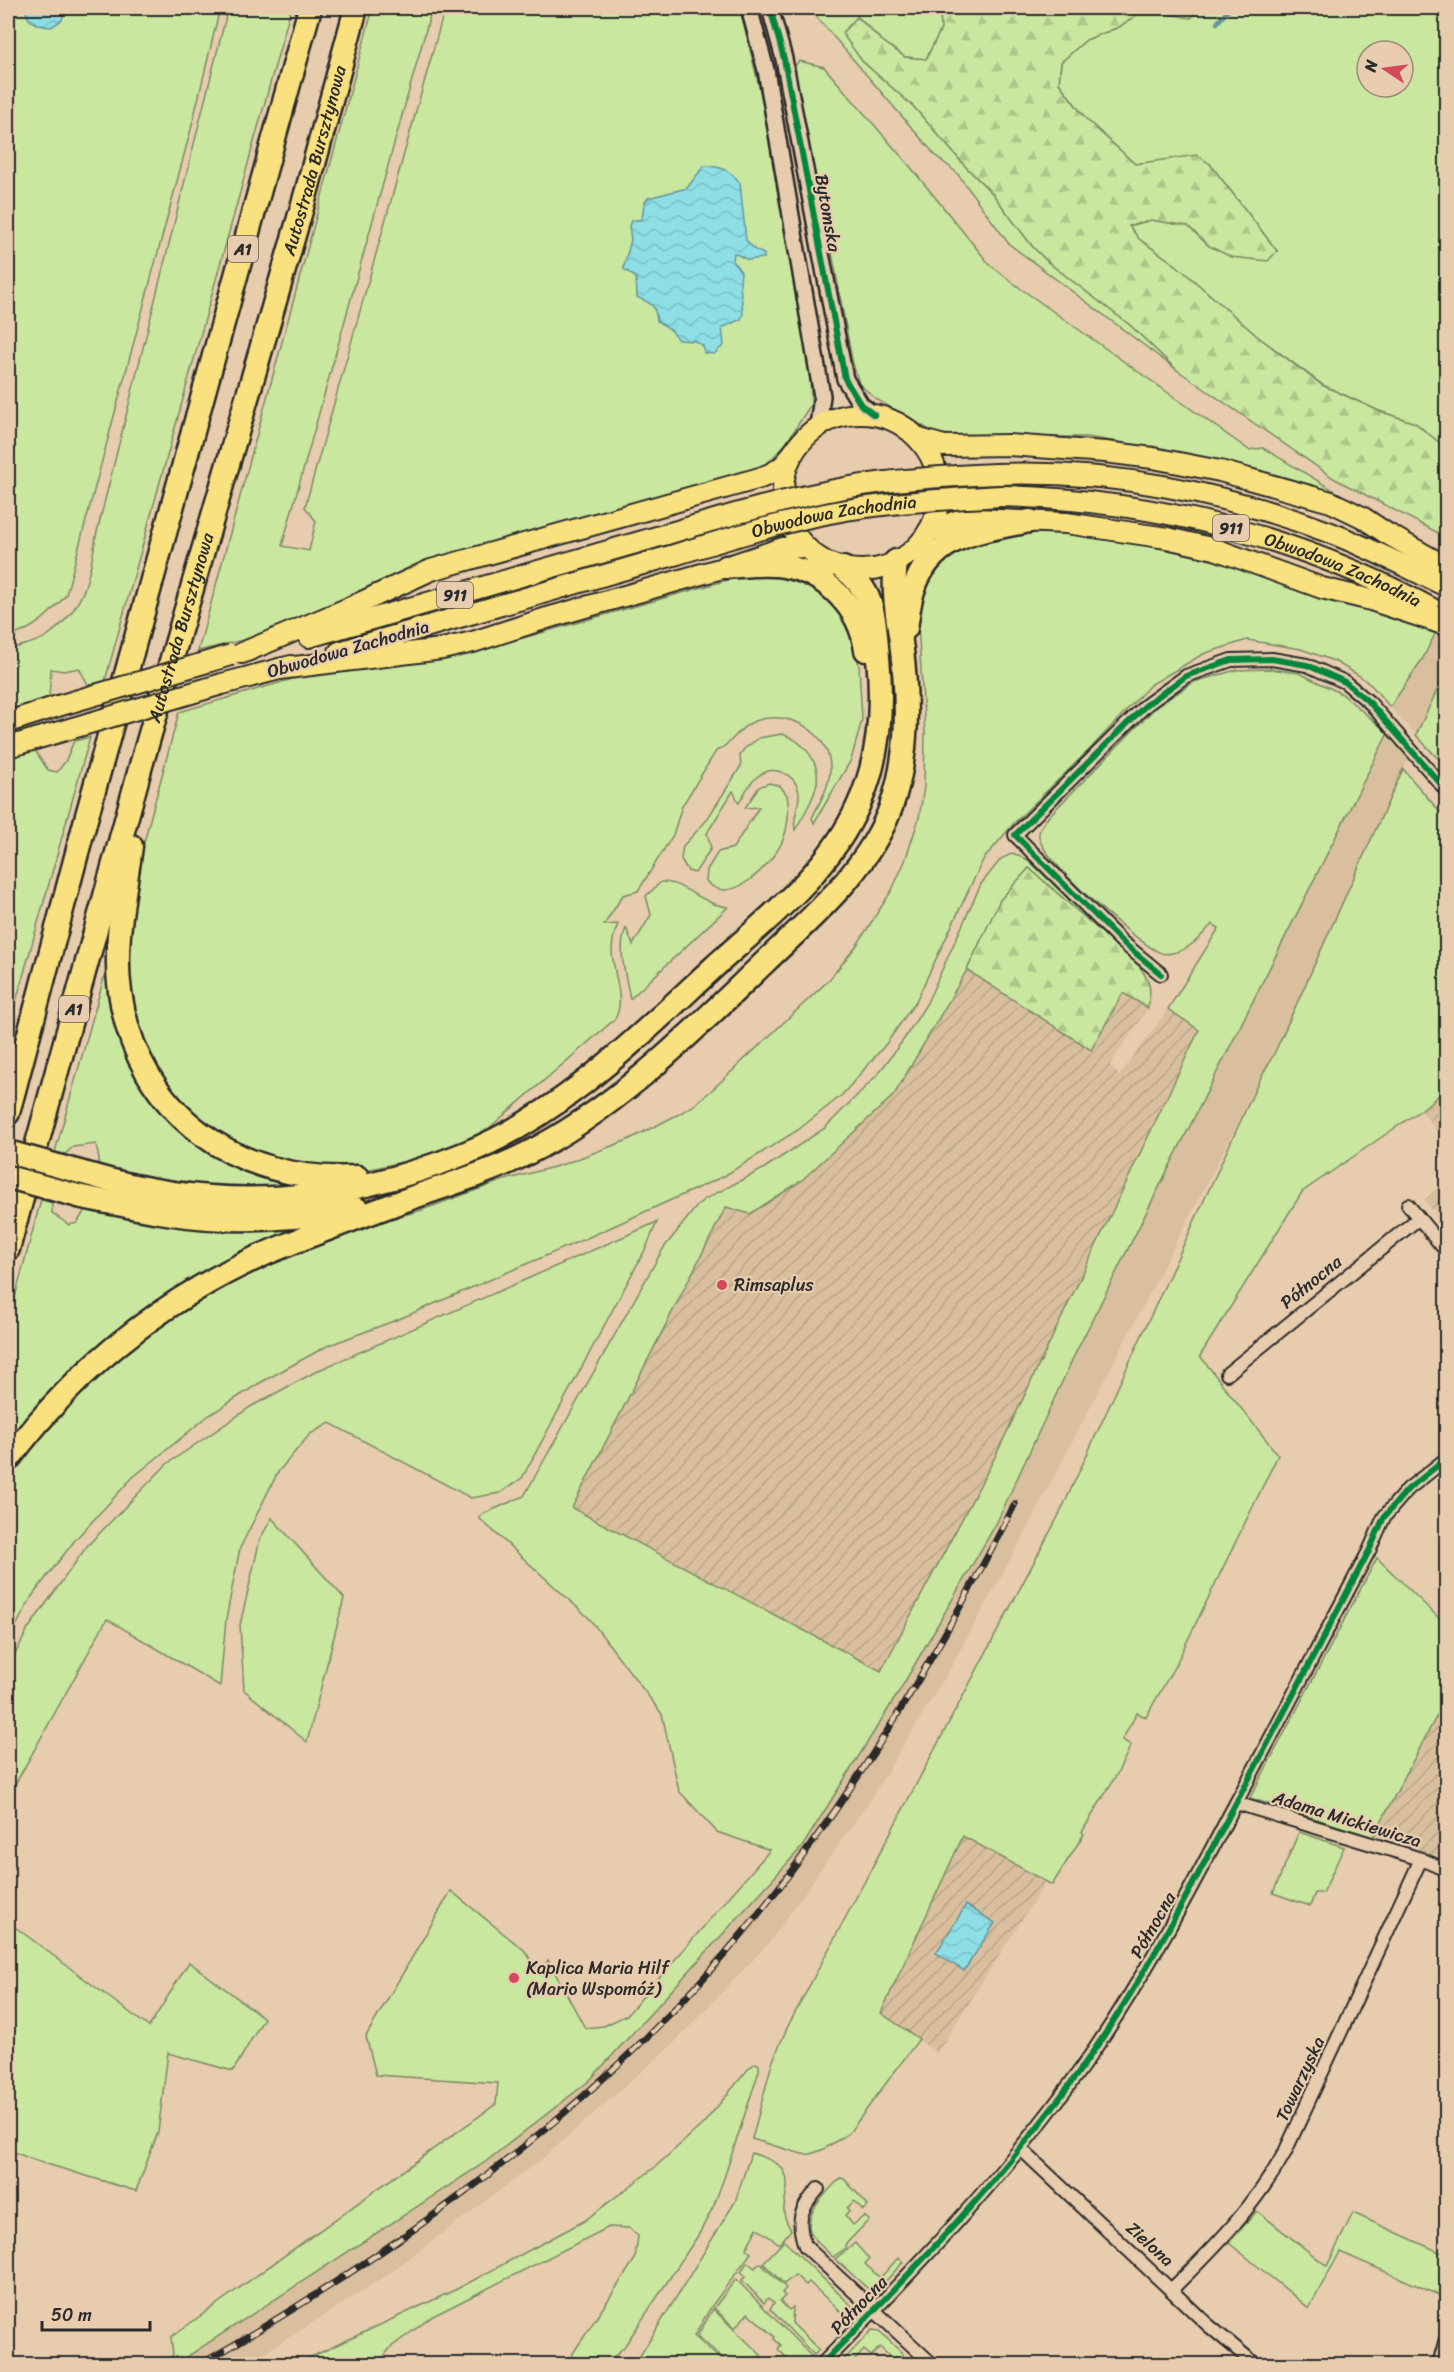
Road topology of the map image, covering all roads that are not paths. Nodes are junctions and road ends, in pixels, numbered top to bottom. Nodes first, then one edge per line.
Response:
1 (310, 8) edge
2 (356, 8) edge
3 (749, 8) edge
4 (770, 8) edge
5 (874, 415) junction
6 (818, 426) junction
7 (918, 439) junction
8 (792, 454) junction
9 (1030, 521) junction
10 (928, 532) junction
11 (806, 547) junction
12 (896, 561) junction
13 (726, 567) junction
14 (1446, 567) edge
15 (843, 568) junction
16 (1446, 586) edge
17 (1446, 616) edge
18 (1446, 625) edge
19 (902, 647) junction
20 (237, 654) junction
21 (279, 669) junction
22 (8, 722) edge
23 (8, 747) edge
24 (140, 769) junction
25 (872, 769) junction
26 (1446, 790) edge
27 (1161, 974) dead end
28 (8, 1113) edge
29 (8, 1152) edge
30 (401, 1176) junction
31 (8, 1177) edge
32 (406, 1200) junction
33 (1408, 1205) dead end
34 (1419, 1218) junction
35 (8, 1249) edge
36 (1446, 1251) edge
37 (1227, 1374) dead end
38 (1446, 1459) edge
39 (8, 1460) edge
40 (1236, 1803) junction
41 (1421, 1859) junction
42 (1446, 1870) edge
43 (1021, 2149) junction
44 (818, 2189) dead end
45 (1172, 2289) junction
46 (874, 2311) junction
47 (1446, 2339) edge
48 (822, 2364) edge
49 (932, 2364) edge
50 (1255, 2364) edge
51 (1438, 2364) edge

1 - 28 highway, A1
2 - 24 highway, Autostrada Bursztynowa / A1
3 - 6 street, Bytomska
4 - 5 street, Bytomska
5 - 6 main road
5 - 7 main road
6 - 8 main road
7 - 10 main road
7 - 14 main road
8 - 11 main road
8 - 20 main road
9 - 10 main road
9 - 18 main road
9 - 19 highway
10 - 12 main road
11 - 13 main road
11 - 15 main road
12 - 15 main road
12 - 19 highway
13 - 21 main road
13 - 25 highway
15 - 25 highway
16 - 20 main road, Obwodowa Zachodnia / 911, bridge
17 - 21 main road, Obwodowa Zachodnia / 911, bridge
19 - 32 highway
20 - 22 main road, 911, bridge
21 - 23 main road, Obwodowa Zachodnia / 911, bridge
24 - 30 highway
24 - 35 highway, Autostrada Bursztynowa / A1
25 - 30 highway
26 - 27 street
29 - 30 highway, bridge
31 - 32 highway, bridge
32 - 39 highway
33 - 34 street
34 - 36 street
34 - 37 street, Północna
38 - 40 street, Północna
40 - 41 street, Adama Mickiewicza
40 - 43 street, Północna
41 - 42 street, Adama Mickiewicza
41 - 45 street, Towarzyska
43 - 45 street, Zielona
43 - 46 street, Północna
44 - 46 street
45 - 50 street, Zielona
46 - 48 street, Północna
46 - 49 street
47 - 51 street

